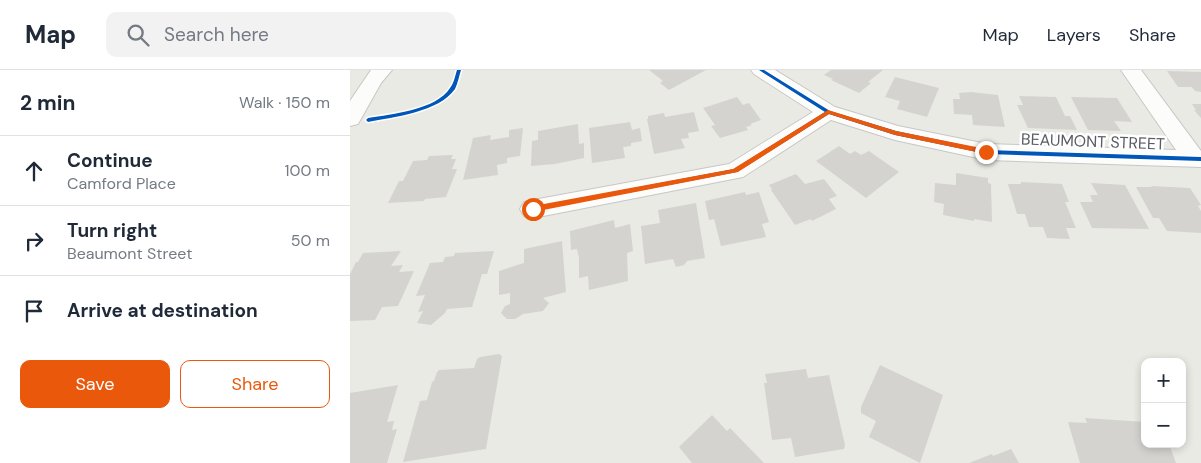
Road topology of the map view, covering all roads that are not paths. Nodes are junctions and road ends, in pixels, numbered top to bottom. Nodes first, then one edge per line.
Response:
1 (382, 70) edge
2 (761, 70) edge
3 (1131, 70) edge
4 (828, 112) junction
5 (359, 119) edge
6 (1198, 159) edge
7 (533, 209) dead end

1 - 5 street
2 - 4 street, BEAUMONT STREET
3 - 6 street
4 - 6 street, BEAUMONT STREET
4 - 7 street

